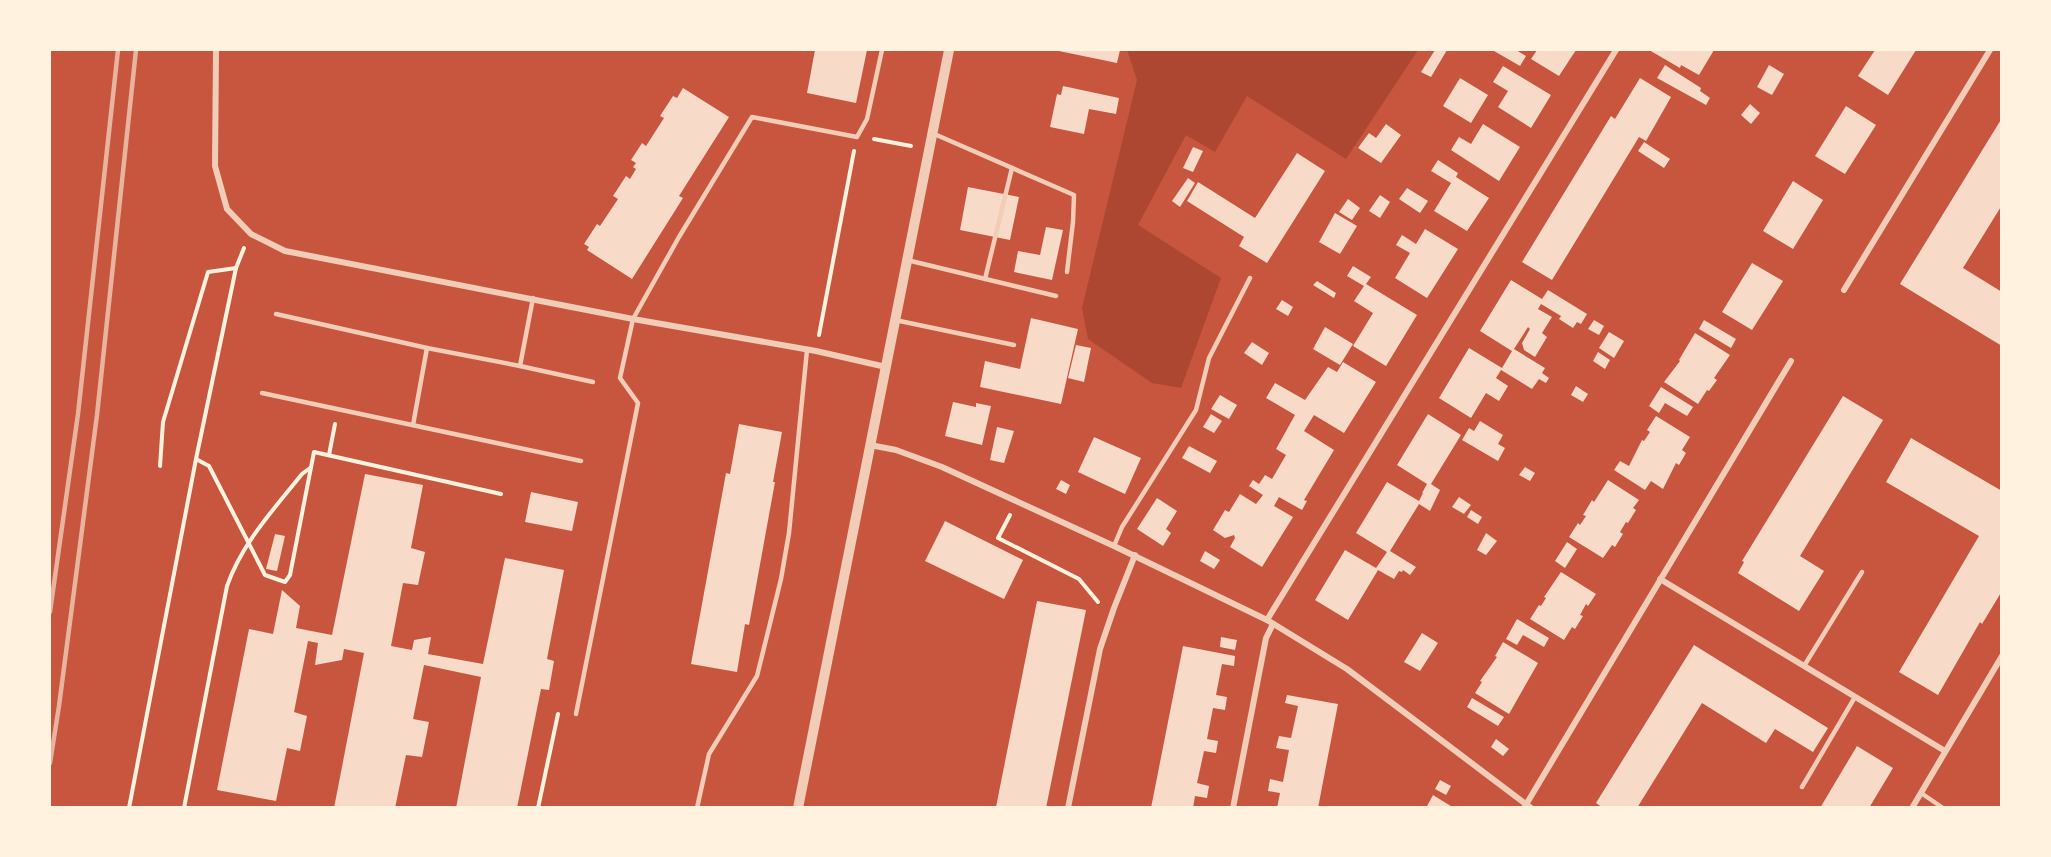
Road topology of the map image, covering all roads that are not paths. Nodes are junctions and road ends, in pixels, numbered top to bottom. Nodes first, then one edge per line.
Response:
1 (216, 50) edge
2 (882, 50) edge
3 (949, 50) edge
4 (1616, 50) edge
5 (1990, 50) edge
6 (932, 133) junction
7 (1012, 168) junction
8 (907, 260) junction
9 (1067, 272) dead end
10 (1250, 278) dead end
11 (985, 279) junction
12 (1844, 290) dead end
13 (1056, 296) dead end
14 (533, 298) junction
15 (276, 314) dead end
16 (633, 319) junction
17 (895, 320) junction
18 (1014, 345) dead end
19 (427, 348) junction
20 (807, 350) junction
21 (1791, 362) dead end
22 (520, 366) junction
23 (886, 367) junction
24 (593, 382) dead end
25 (262, 393) dead end
26 (414, 425) junction
27 (870, 445) junction
28 (580, 461) dead end
29 (1114, 546) junction
30 (1135, 555) junction
31 (1862, 572) dead end
32 (1660, 579) junction
33 (1270, 622) junction
34 (2001, 656) edge
35 (1804, 666) junction
36 (1855, 697) junction
37 (576, 714) road end
38 (1945, 752) junction
39 (1802, 787) dead end
40 (1921, 793) junction
41 (1527, 806) edge
42 (698, 807) edge
43 (798, 807) edge
44 (1068, 807) edge
45 (1233, 807) edge
46 (1912, 807) edge
47 (1943, 807) edge

1 - 14 street
2 - 16 lane
3 - 6 street
4 - 33 street
5 - 12 street
6 - 7 lane
6 - 8 street
7 - 9 lane
7 - 11 lane
8 - 11 lane
8 - 17 street
10 - 29 lane
11 - 13 lane
14 - 16 street
14 - 22 lane
15 - 19 lane
16 - 20 street
16 - 37 lane
17 - 18 lane
17 - 23 street
19 - 22 lane
19 - 26 lane
20 - 23 street
20 - 42 lane
21 - 32 street
22 - 24 lane
23 - 27 street
25 - 26 lane
26 - 28 lane
27 - 29 street
27 - 43 street
29 - 30 street
30 - 33 street
30 - 44 street
31 - 35 lane
32 - 35 street
32 - 41 street
33 - 41 street
33 - 45 street
34 - 38 street
35 - 36 street
36 - 38 street
36 - 39 lane
38 - 40 street
40 - 46 street
40 - 47 lane

